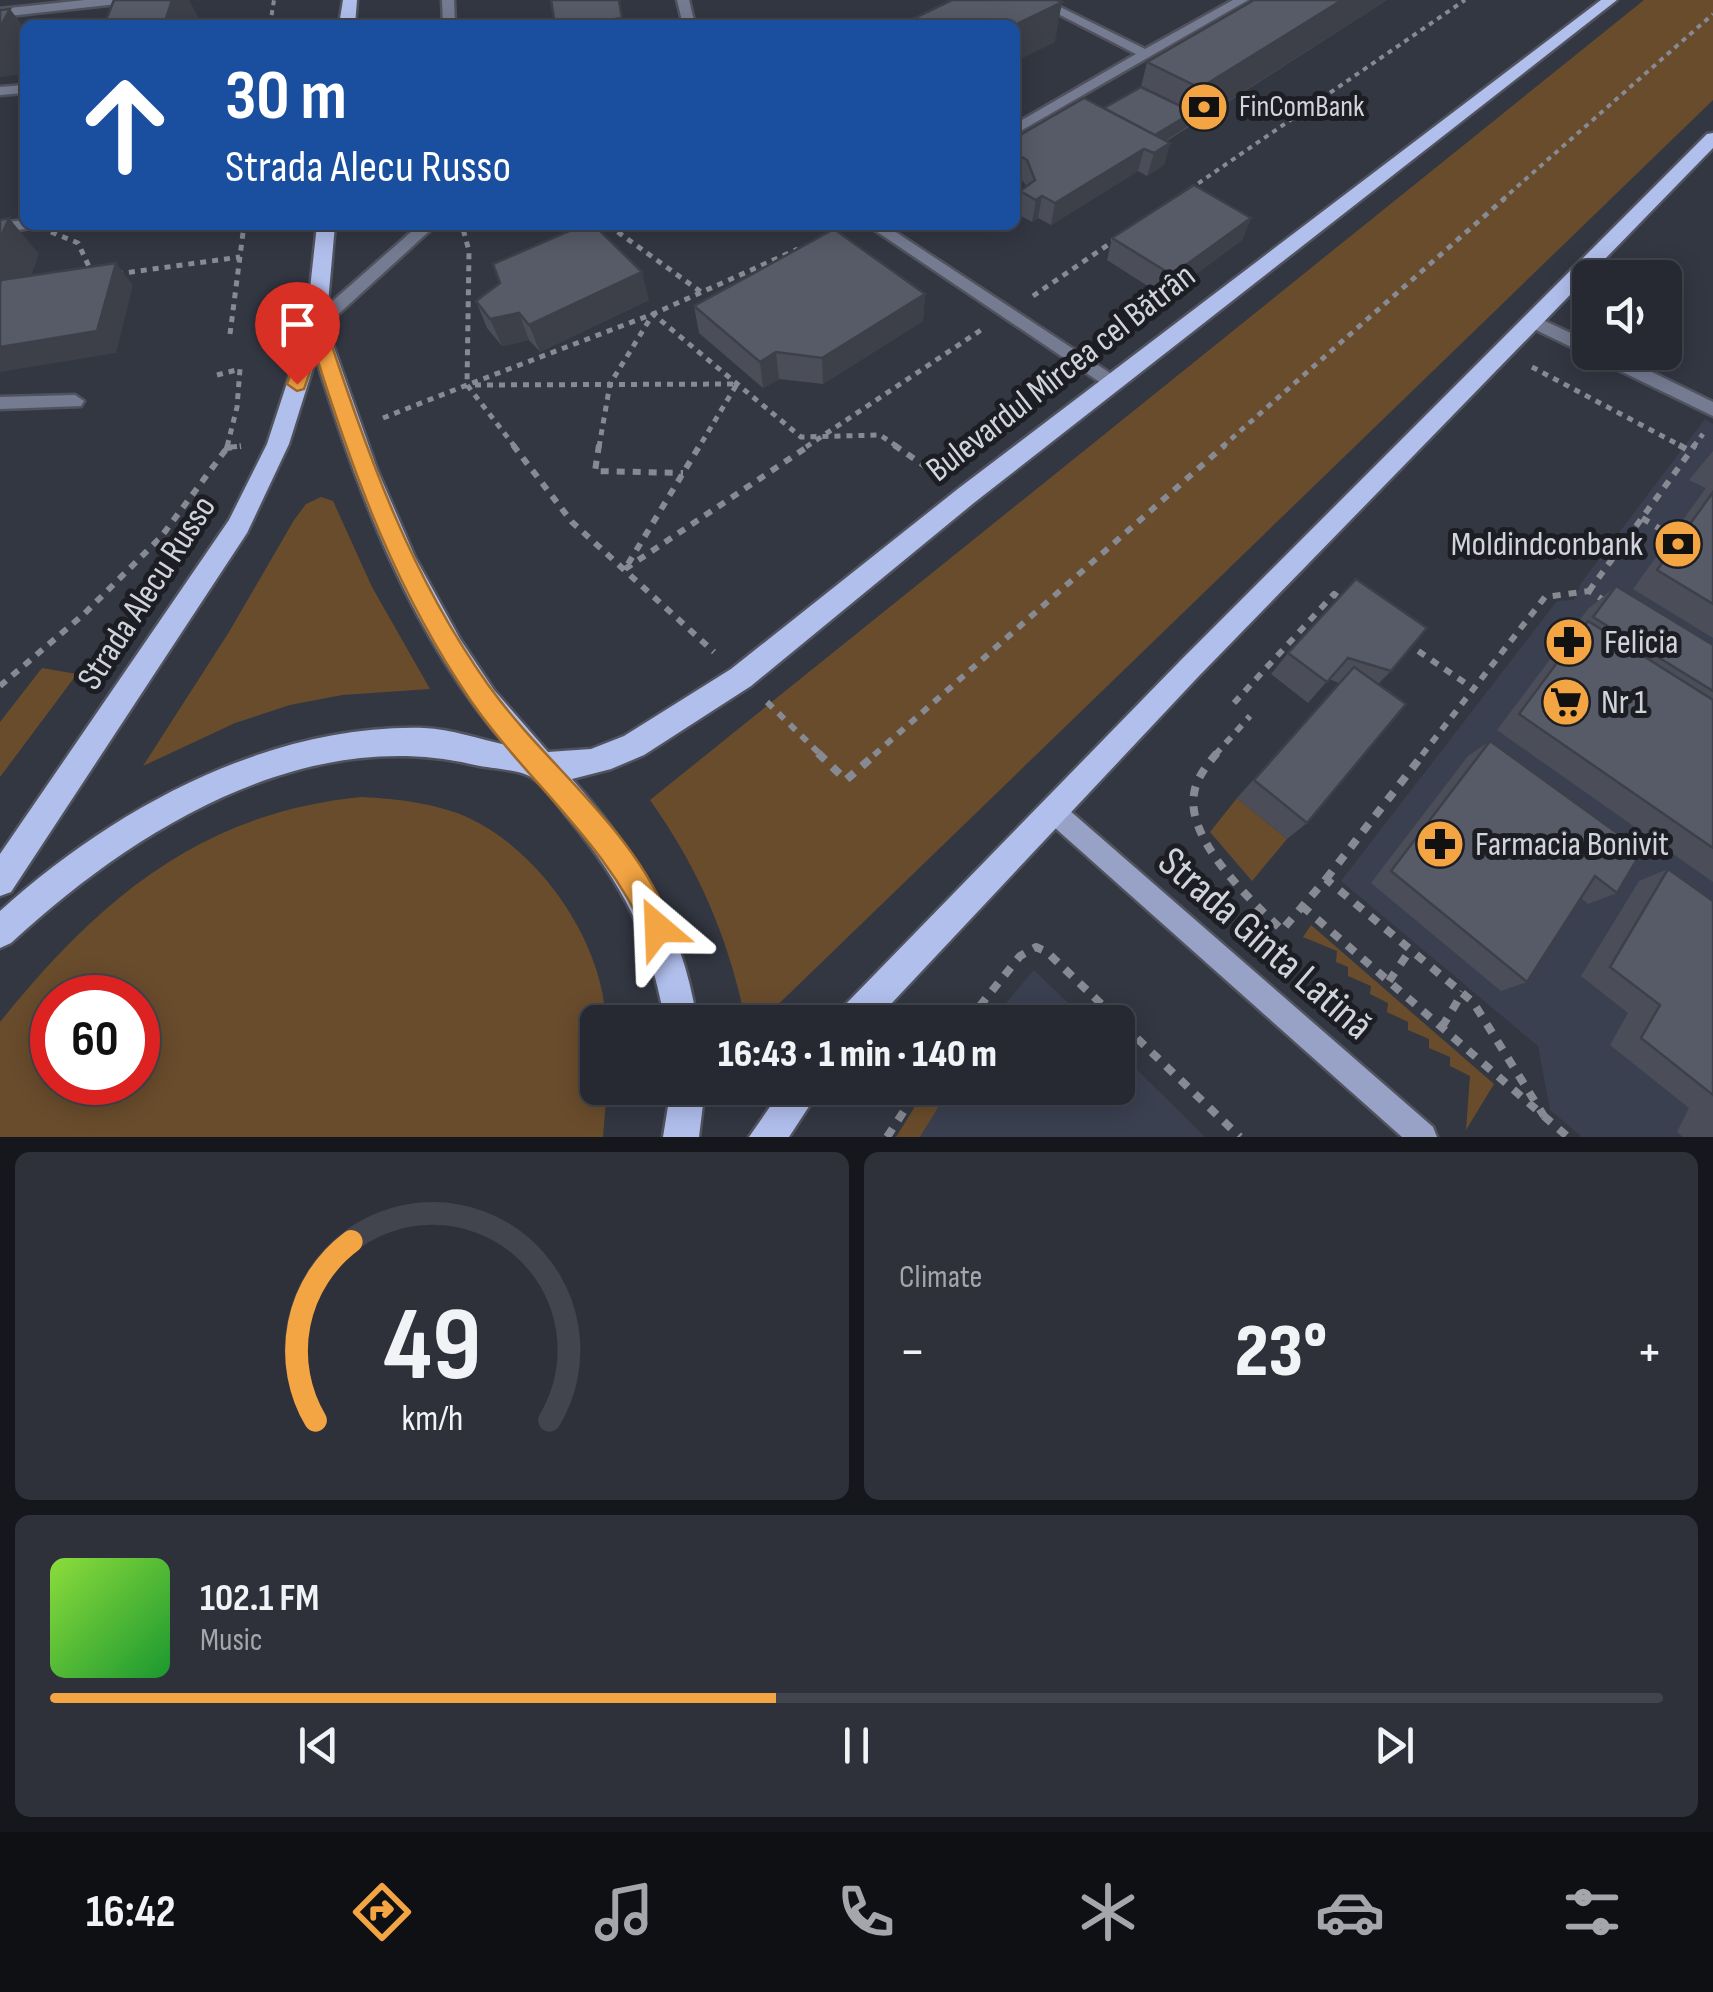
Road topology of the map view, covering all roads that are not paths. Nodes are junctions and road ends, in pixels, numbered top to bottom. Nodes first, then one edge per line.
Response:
1 (1037, 0) edge
2 (1242, 0) edge
3 (1610, 0) edge
4 (112, 3) edge
5 (0, 13) edge
6 (1145, 54) junction
7 (1020, 127) edge
8 (1713, 138) edge
9 (326, 230) edge
10 (422, 230) edge
11 (884, 230) edge
12 (1532, 321) junction
13 (316, 325) junction
14 (1572, 341) edge
15 (1632, 370) edge
16 (1113, 384) junction
17 (75, 401) dead end
18 (0, 403) edge
19 (1713, 410) edge
20 (542, 766) junction
21 (1053, 811) junction
22 (0, 880) edge
23 (0, 932) edge
24 (679, 1005) edge
25 (868, 1005) edge
26 (686, 1105) edge
27 (792, 1105) edge
28 (681, 1137) edge
29 (768, 1137) edge
30 (1423, 1137) edge

1 - 6 lane
2 - 6 lane
3 - 16 main road, Bulevardul Mircea cel Bătrân
4 - 5 lane
6 - 7 lane
8 - 12 main road
9 - 13 main road, Strada Alecu Russo
10 - 13 lane
11 - 16 lane
12 - 14 lane
12 - 21 main road
13 - 20 main road, Strada Alecu Russo
13 - 22 main road, Strada Alecu Russo
15 - 19 lane
16 - 20 main road, Bulevardul Mircea cel Bătrân
17 - 18 lane
20 - 23 main road, Bulevardul Mircea cel Bătrân
20 - 24 main road, Strada Alecu Russo
21 - 25 main road
21 - 30 street, Strada Ginta Latină
26 - 28 main road
27 - 29 main road

